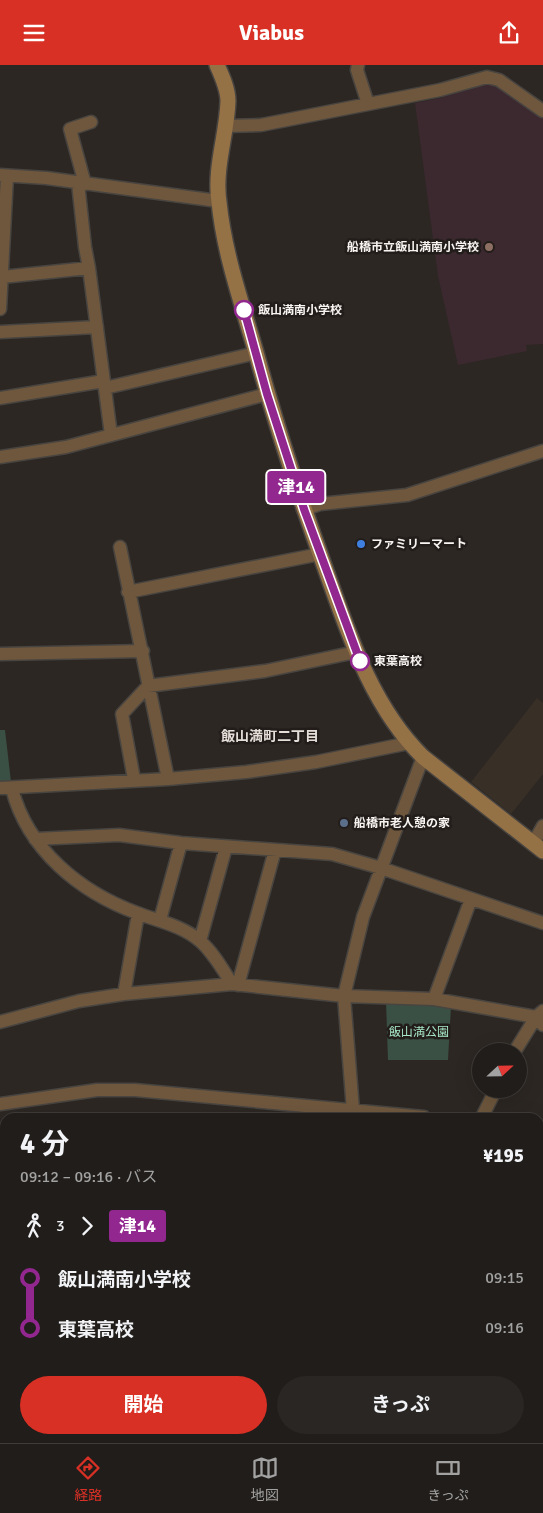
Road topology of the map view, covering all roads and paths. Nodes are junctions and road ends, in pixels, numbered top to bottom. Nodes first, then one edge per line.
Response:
1 (217, 65) edge
2 (358, 65) edge
3 (485, 71) edge
4 (368, 104) junction
5 (543, 111) edge
6 (91, 122) dead end
7 (224, 126) junction
8 (4, 175) edge
9 (82, 183) junction
10 (218, 201) junction
11 (89, 268) junction
12 (2, 277) junction
13 (0, 309) edge
14 (97, 327) junction
15 (0, 333) edge
16 (256, 353) junction
17 (104, 384) junction
18 (267, 394) junction
19 (0, 398) edge
20 (111, 435) junction
21 (543, 451) edge
22 (0, 457) edge
23 (304, 509) junction
24 (120, 547) dead end
25 (320, 554) junction
26 (128, 593) junction
27 (143, 651) junction
28 (356, 652) junction
29 (0, 654) edge
30 (148, 686) junction
31 (409, 743) junction
32 (423, 757) junction
33 (134, 779) junction
34 (168, 779) junction
35 (6, 789) edge
36 (543, 826) edge
37 (35, 839) junction
38 (181, 843) junction
39 (538, 846) edge
40 (226, 847) junction
41 (275, 851) junction
42 (382, 868) junction
43 (471, 899) junction
44 (138, 913) junction
45 (160, 920) junction
46 (543, 923) edge
47 (200, 941) junction
48 (235, 984) junction
49 (124, 994) junction
50 (344, 996) junction
51 (434, 999) junction
52 (541, 1018) edge
53 (0, 1022) edge
54 (521, 1043) edge
55 (492, 1098) edge
56 (0, 1104) edge
57 (342, 1113) edge
58 (351, 1113) edge
59 (484, 1113) edge

1 - 7 street
2 - 4 street
3 - 4 street
3 - 5 street
4 - 7 street
6 - 9 street
7 - 10 street
8 - 9 street
8 - 12 street
9 - 10 street
9 - 11 street
10 - 16 street
11 - 12 street
11 - 14 street
12 - 13 street
14 - 15 street
14 - 17 street
16 - 17 street
16 - 18 street
17 - 19 street
17 - 20 street
18 - 20 street
18 - 23 street
20 - 22 street
21 - 23 street
23 - 25 street
24 - 26 street
25 - 26 street
25 - 28 street
26 - 27 street
27 - 29 street
27 - 30 street
28 - 30 street
28 - 31 street
30 - 33 street
30 - 34 street
31 - 32 street
31 - 34 street
32 - 39 street
32 - 42 street
33 - 34 street
33 - 35 street
35 - 37 street
36 - 39 street
37 - 38 street
37 - 44 street
38 - 40 street
38 - 45 street
40 - 41 street
40 - 47 street
41 - 42 street
41 - 48 street
42 - 43 street
42 - 50 street
43 - 46 street
43 - 51 street
44 - 45 street
44 - 49 street
45 - 47 street
47 - 48 street
48 - 49 street
48 - 50 street
49 - 53 street
50 - 51 street
50 - 58 street
51 - 52 street
52 - 54 street
55 - 59 street
56 - 57 street

